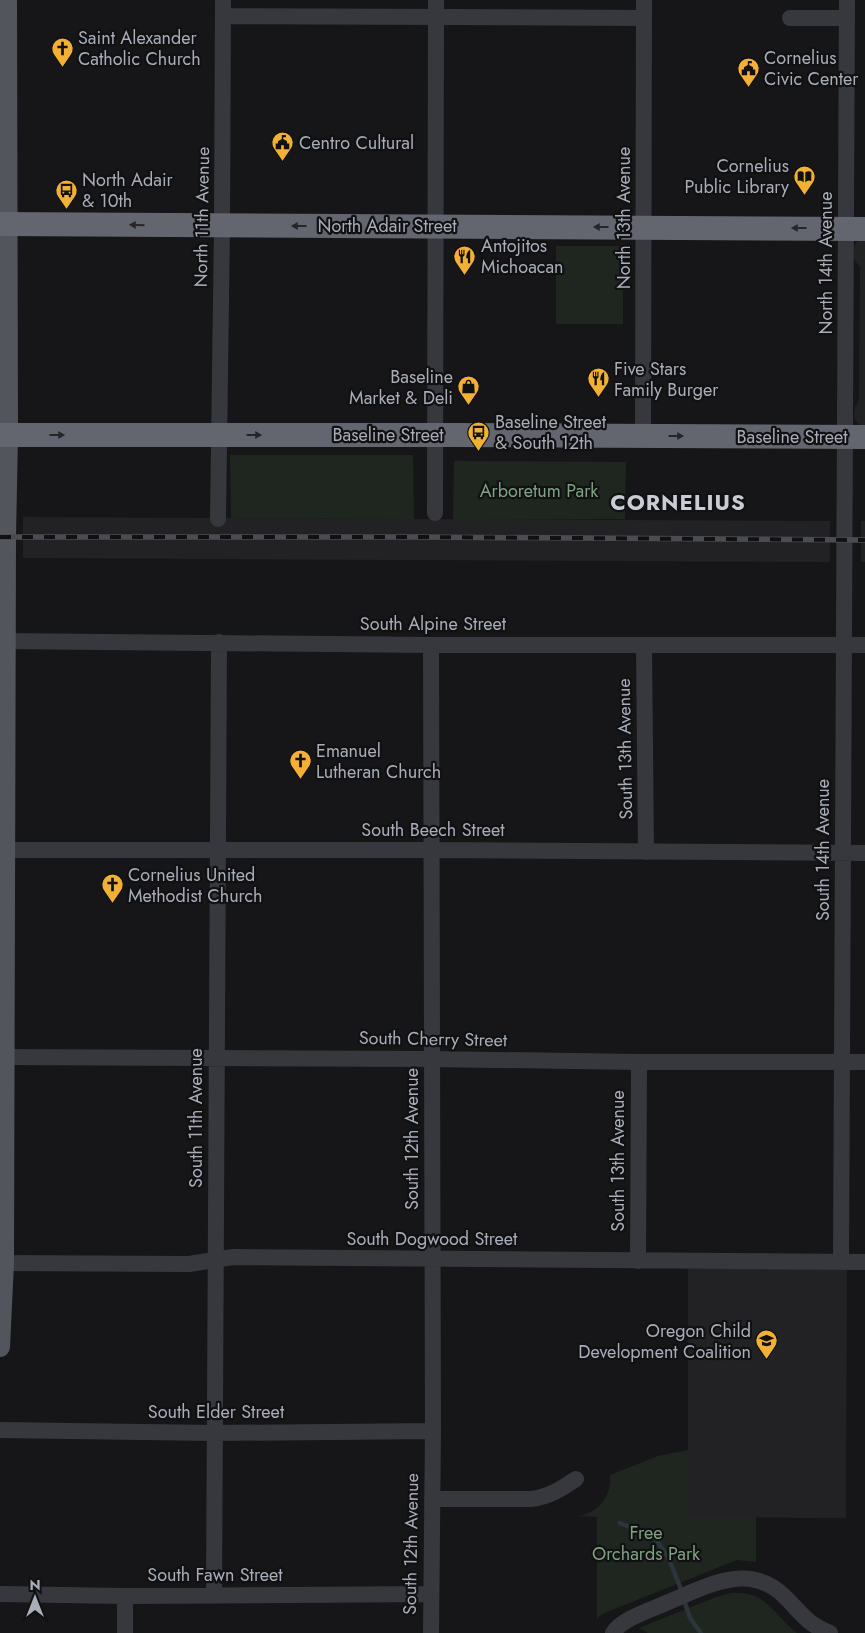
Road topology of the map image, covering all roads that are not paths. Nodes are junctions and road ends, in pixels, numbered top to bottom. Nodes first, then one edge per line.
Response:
1 (7, 0) edge
2 (436, 0) edge
3 (644, 0) edge
4 (847, 0) edge
5 (223, 8) edge
6 (436, 18) junction
7 (644, 18) junction
8 (790, 18) dead end
9 (847, 18) junction
10 (4, 224) edge
11 (222, 226) junction
12 (436, 227) junction
13 (644, 227) junction
14 (856, 228) edge
15 (218, 434) junction
16 (4, 435) edge
17 (434, 435) junction
18 (643, 436) junction
19 (855, 437) edge
20 (435, 514) dead end
21 (218, 519) dead end
22 (3, 641) edge
23 (219, 642) junction
24 (431, 645) junction
25 (644, 645) junction
26 (844, 645) junction
27 (865, 645) edge
28 (3, 850) edge
29 (217, 850) junction
30 (431, 850) junction
31 (646, 852) junction
32 (844, 853) junction
33 (865, 853) edge
34 (2, 1057) edge
35 (216, 1058) junction
36 (432, 1059) junction
37 (639, 1062) junction
38 (842, 1062) junction
39 (865, 1062) edge
40 (432, 1259) junction
41 (216, 1260) junction
42 (638, 1261) junction
43 (841, 1262) junction
44 (865, 1262) edge
45 (2, 1263) edge
46 (0, 1347) edge
47 (0, 1430) edge
48 (432, 1431) junction
49 (214, 1433) junction
50 (576, 1479) dead end
51 (432, 1499) junction
52 (0, 1594) edge
53 (431, 1594) junction
54 (214, 1595) junction
55 (125, 1596) junction
56 (125, 1633) edge
57 (431, 1633) edge
58 (613, 1633) edge
59 (830, 1633) edge

1 - 10 main road
2 - 6 street
3 - 7 street, North 13th Avenue
4 - 9 street, North 14th Avenue
5 - 6 street
5 - 11 street, North 11th Avenue
6 - 7 street
6 - 12 street
7 - 13 street, North 13th Avenue
8 - 9 street
9 - 14 street, North 14th Avenue
11 -> 10 highway, North Adair Street
10 - 16 main road
12 -> 11 highway, North Adair Street
11 - 15 street, North 11th Avenue
13 -> 12 highway, North Adair Street
12 - 17 street
14 -> 13 highway, North Adair Street
13 - 18 street, North 13th Avenue
14 - 19 street, North 14th Avenue
16 -> 15 highway, Baseline Street
15 -> 17 highway, Baseline Street
15 - 21 street
16 - 22 main road
17 - 18 highway, Baseline Street
17 - 20 street
18 -> 19 highway, Baseline Street
19 - 26 street, South 14th Avenue
22 - 23 street, South Alpine Street
22 - 28 main road
23 - 24 street, South Alpine Street
23 - 29 street, South 11th Avenue
24 - 25 street, South Alpine Street
24 - 30 street, South 12th Avenue
25 - 26 street, South Alpine Street
25 - 31 street, South 13th Avenue
26 - 27 street, South Alpine Street
26 - 32 street, South 14th Avenue
28 - 29 street, South Beech Street
28 - 34 main road
29 - 30 street, South Beech Street
29 - 35 street, South 11th Avenue
30 - 31 street, South Beech Street
30 - 36 street, South 12th Avenue
31 - 32 street, South Beech Street
32 - 33 street, South Beech Street
32 - 38 street, South 14th Avenue
34 - 35 street, South Cherry Street
34 - 45 main road
35 - 36 street, South Cherry Street
35 - 41 street, South 11th Avenue
36 - 37 street, South Cherry Street
36 - 40 street, South 12th Avenue
37 - 38 street, South Cherry Street
37 - 42 street, South 13th Avenue
38 - 39 street, South Cherry Street
38 - 43 street, South 14th Avenue
40 - 41 street, South Dogwood Street
40 - 42 street, South Dogwood Street
40 - 48 street, South 12th Avenue
41 - 45 street, South Dogwood Street
41 - 49 street, South 11th Avenue
42 - 43 street, South Dogwood Street
43 - 44 street, South Dogwood Street
45 - 46 main road
47 - 49 street, South Elder Street
48 - 49 street, South Elder Street
48 - 51 street, South 12th Avenue
49 - 54 street, South 11th Avenue
50 - 51 street
51 - 53 street, South 12th Avenue
52 - 55 street, South Fawn Street
53 - 54 street, South Fawn Street
53 - 57 street, South 12th Avenue
54 - 55 street, South Fawn Street
55 - 56 street
58 - 59 street

